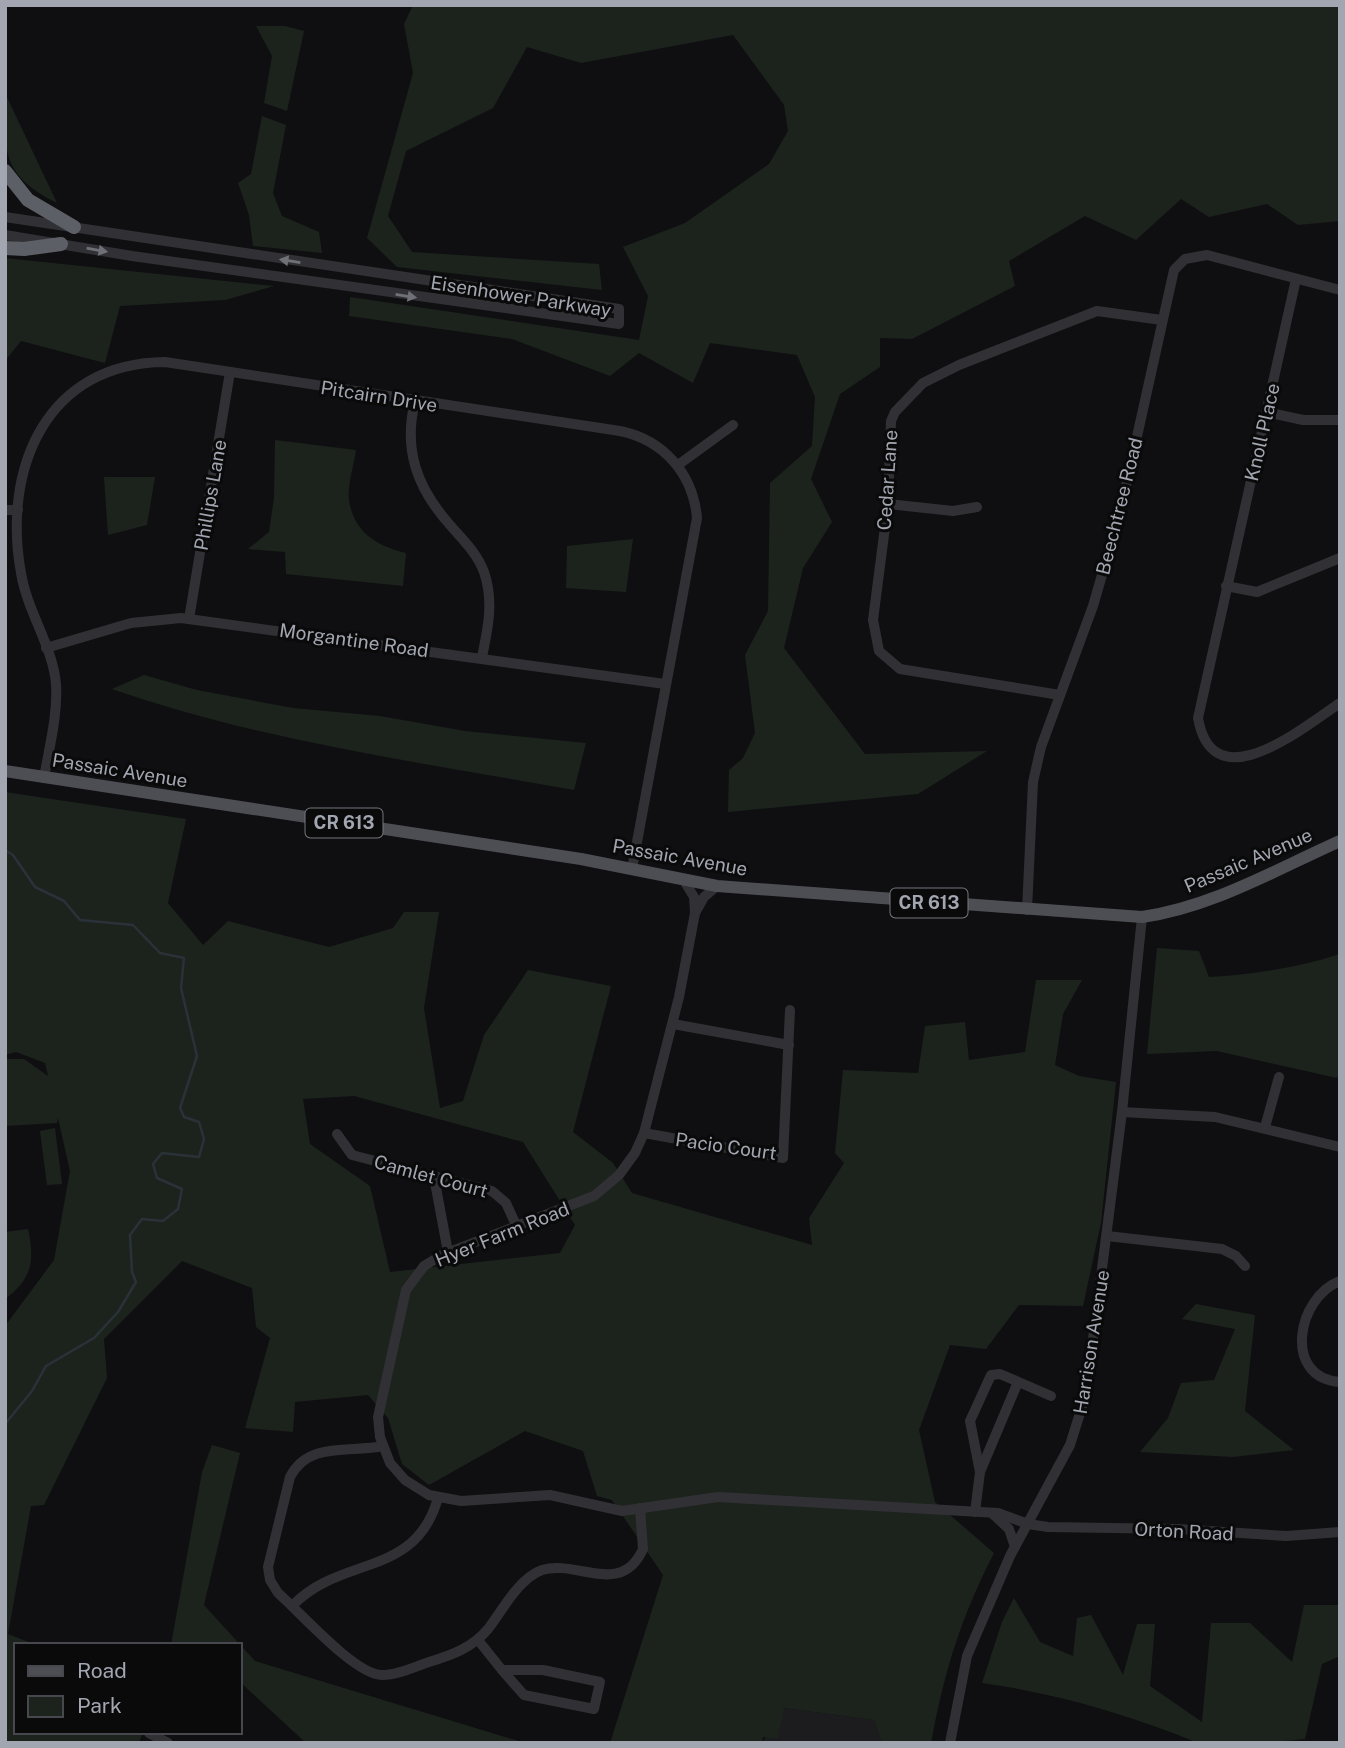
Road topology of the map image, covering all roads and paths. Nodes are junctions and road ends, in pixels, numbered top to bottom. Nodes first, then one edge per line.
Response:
1 (5, 171) edge
2 (5, 217) edge
3 (74, 228) junction
4 (5, 235) edge
5 (61, 244) junction
6 (5, 248) edge
7 (1296, 279) junction
8 (1340, 290) edge
9 (1162, 320) junction
10 (230, 372) junction
11 (415, 401) junction
12 (1266, 412) junction
13 (1340, 420) edge
14 (733, 425) dead end
15 (678, 466) junction
16 (888, 504) junction
17 (977, 507) dead end
18 (5, 510) edge
19 (18, 510) junction
20 (1340, 558) edge
21 (1226, 586) junction
22 (189, 619) junction
23 (46, 648) junction
24 (482, 657) junction
25 (665, 684) junction
26 (1060, 695) junction
27 (1340, 704) edge
28 (5, 771) edge
29 (44, 778) junction
30 (1340, 841) edge
31 (632, 869) junction
32 (683, 879) junction
33 (717, 886) junction
34 (1027, 910) junction
35 (695, 913) junction
36 (1142, 917) junction
37 (790, 1010) dead end
38 (673, 1024) junction
39 (789, 1045) junction
40 (1279, 1077) dead end
41 (1122, 1112) junction
42 (1265, 1127) junction
43 (337, 1133) dead end
44 (644, 1133) junction
45 (1340, 1147) edge
46 (434, 1177) junction
47 (517, 1227) junction
48 (1107, 1237) junction
49 (448, 1252) junction
50 (1245, 1266) dead end
51 (1340, 1281) edge
52 (1018, 1382) junction
53 (1340, 1382) edge
54 (1051, 1396) dead end
55 (383, 1446) junction
56 (981, 1472) junction
57 (438, 1498) junction
58 (640, 1508) junction
59 (975, 1513) junction
60 (992, 1513) junction
61 (1028, 1524) junction
62 (1340, 1532) edge
63 (1015, 1547) junction
64 (292, 1606) junction
65 (478, 1640) junction
66 (502, 1670) junction
67 (151, 1734) edge
68 (168, 1743) edge
69 (950, 1743) edge

1 - 3 highway
2 - 3 street, Eisenhower Parkway
5 -> 3 street, Eisenhower Parkway
4 - 5 street, Eisenhower Parkway
5 - 6 highway
7 - 8 street, Beechtree Road
7 - 9 street, Beechtree Road
7 - 12 street, Knoll Place
9 - 16 street, Cedar Lane
9 - 26 street, Beechtree Road
10 - 11 street, Pitcairn Drive
10 - 19 street, Pitcairn Drive
10 - 22 street, Phillips Lane
11 - 15 street, Pitcairn Drive
11 - 24 street
12 - 13 street
12 - 21 street, Knoll Place
14 - 15 street
15 - 25 street, Pitcairn Drive
16 - 17 street
16 - 26 street, Cedar Lane
18 - 19 street
19 - 23 street, Pitcairn Drive
20 - 21 street
21 - 27 street, Knoll Place
22 - 23 street, Morgantine Road
22 - 24 street, Morgantine Road
23 - 29 street, Pitcairn Drive
24 - 25 street, Morgantine Road
25 - 31 street, Pitcairn Drive
26 - 34 street, Beechtree Road
28 - 29 main road, Passaic Avenue / CR 613
29 - 31 main road, Passaic Avenue / CR 613
30 - 36 main road, Passaic Avenue / CR 613
31 - 32 main road, Passaic Avenue / CR 613
32 - 33 main road, Passaic Avenue / CR 613
32 - 35 street, Hyer Farm Road
33 - 34 main road, Passaic Avenue / CR 613
33 - 35 street, Hyer Farm Road
34 - 36 main road, Passaic Avenue / CR 613
35 - 38 street, Hyer Farm Road
36 - 41 street, Harrison Avenue
37 - 39 street, Pacio Court
38 - 39 street
38 - 44 street, Hyer Farm Road
39 - 44 street, Pacio Court
40 - 42 street
41 - 42 street
41 - 48 street, Harrison Avenue
42 - 45 street
43 - 46 street, Camlet Court
44 - 47 street, Hyer Farm Road
46 - 47 street, Camlet Court
46 - 49 street
47 - 49 street, Hyer Farm Road
48 - 50 street
48 - 61 street, Harrison Avenue
49 - 55 street, Hyer Farm Road
51 - 53 street
52 - 54 street
52 - 56 street
52 - 56 street
55 - 57 street, Hyer Farm Road
55 - 64 street
56 - 59 street
57 - 58 street, Hyer Farm Road
57 - 64 street
58 - 59 street, Hyer Farm Road
58 - 65 street
59 - 60 street, Hyer Farm Road
60 - 61 street, Hyer Farm Road
60 - 63 street
61 - 62 street, Orton Road
61 - 63 street, Harrison Avenue
63 - 69 street, Harrison Avenue
64 - 65 street
65 - 66 street
66 - 66 street
67 - 68 street

